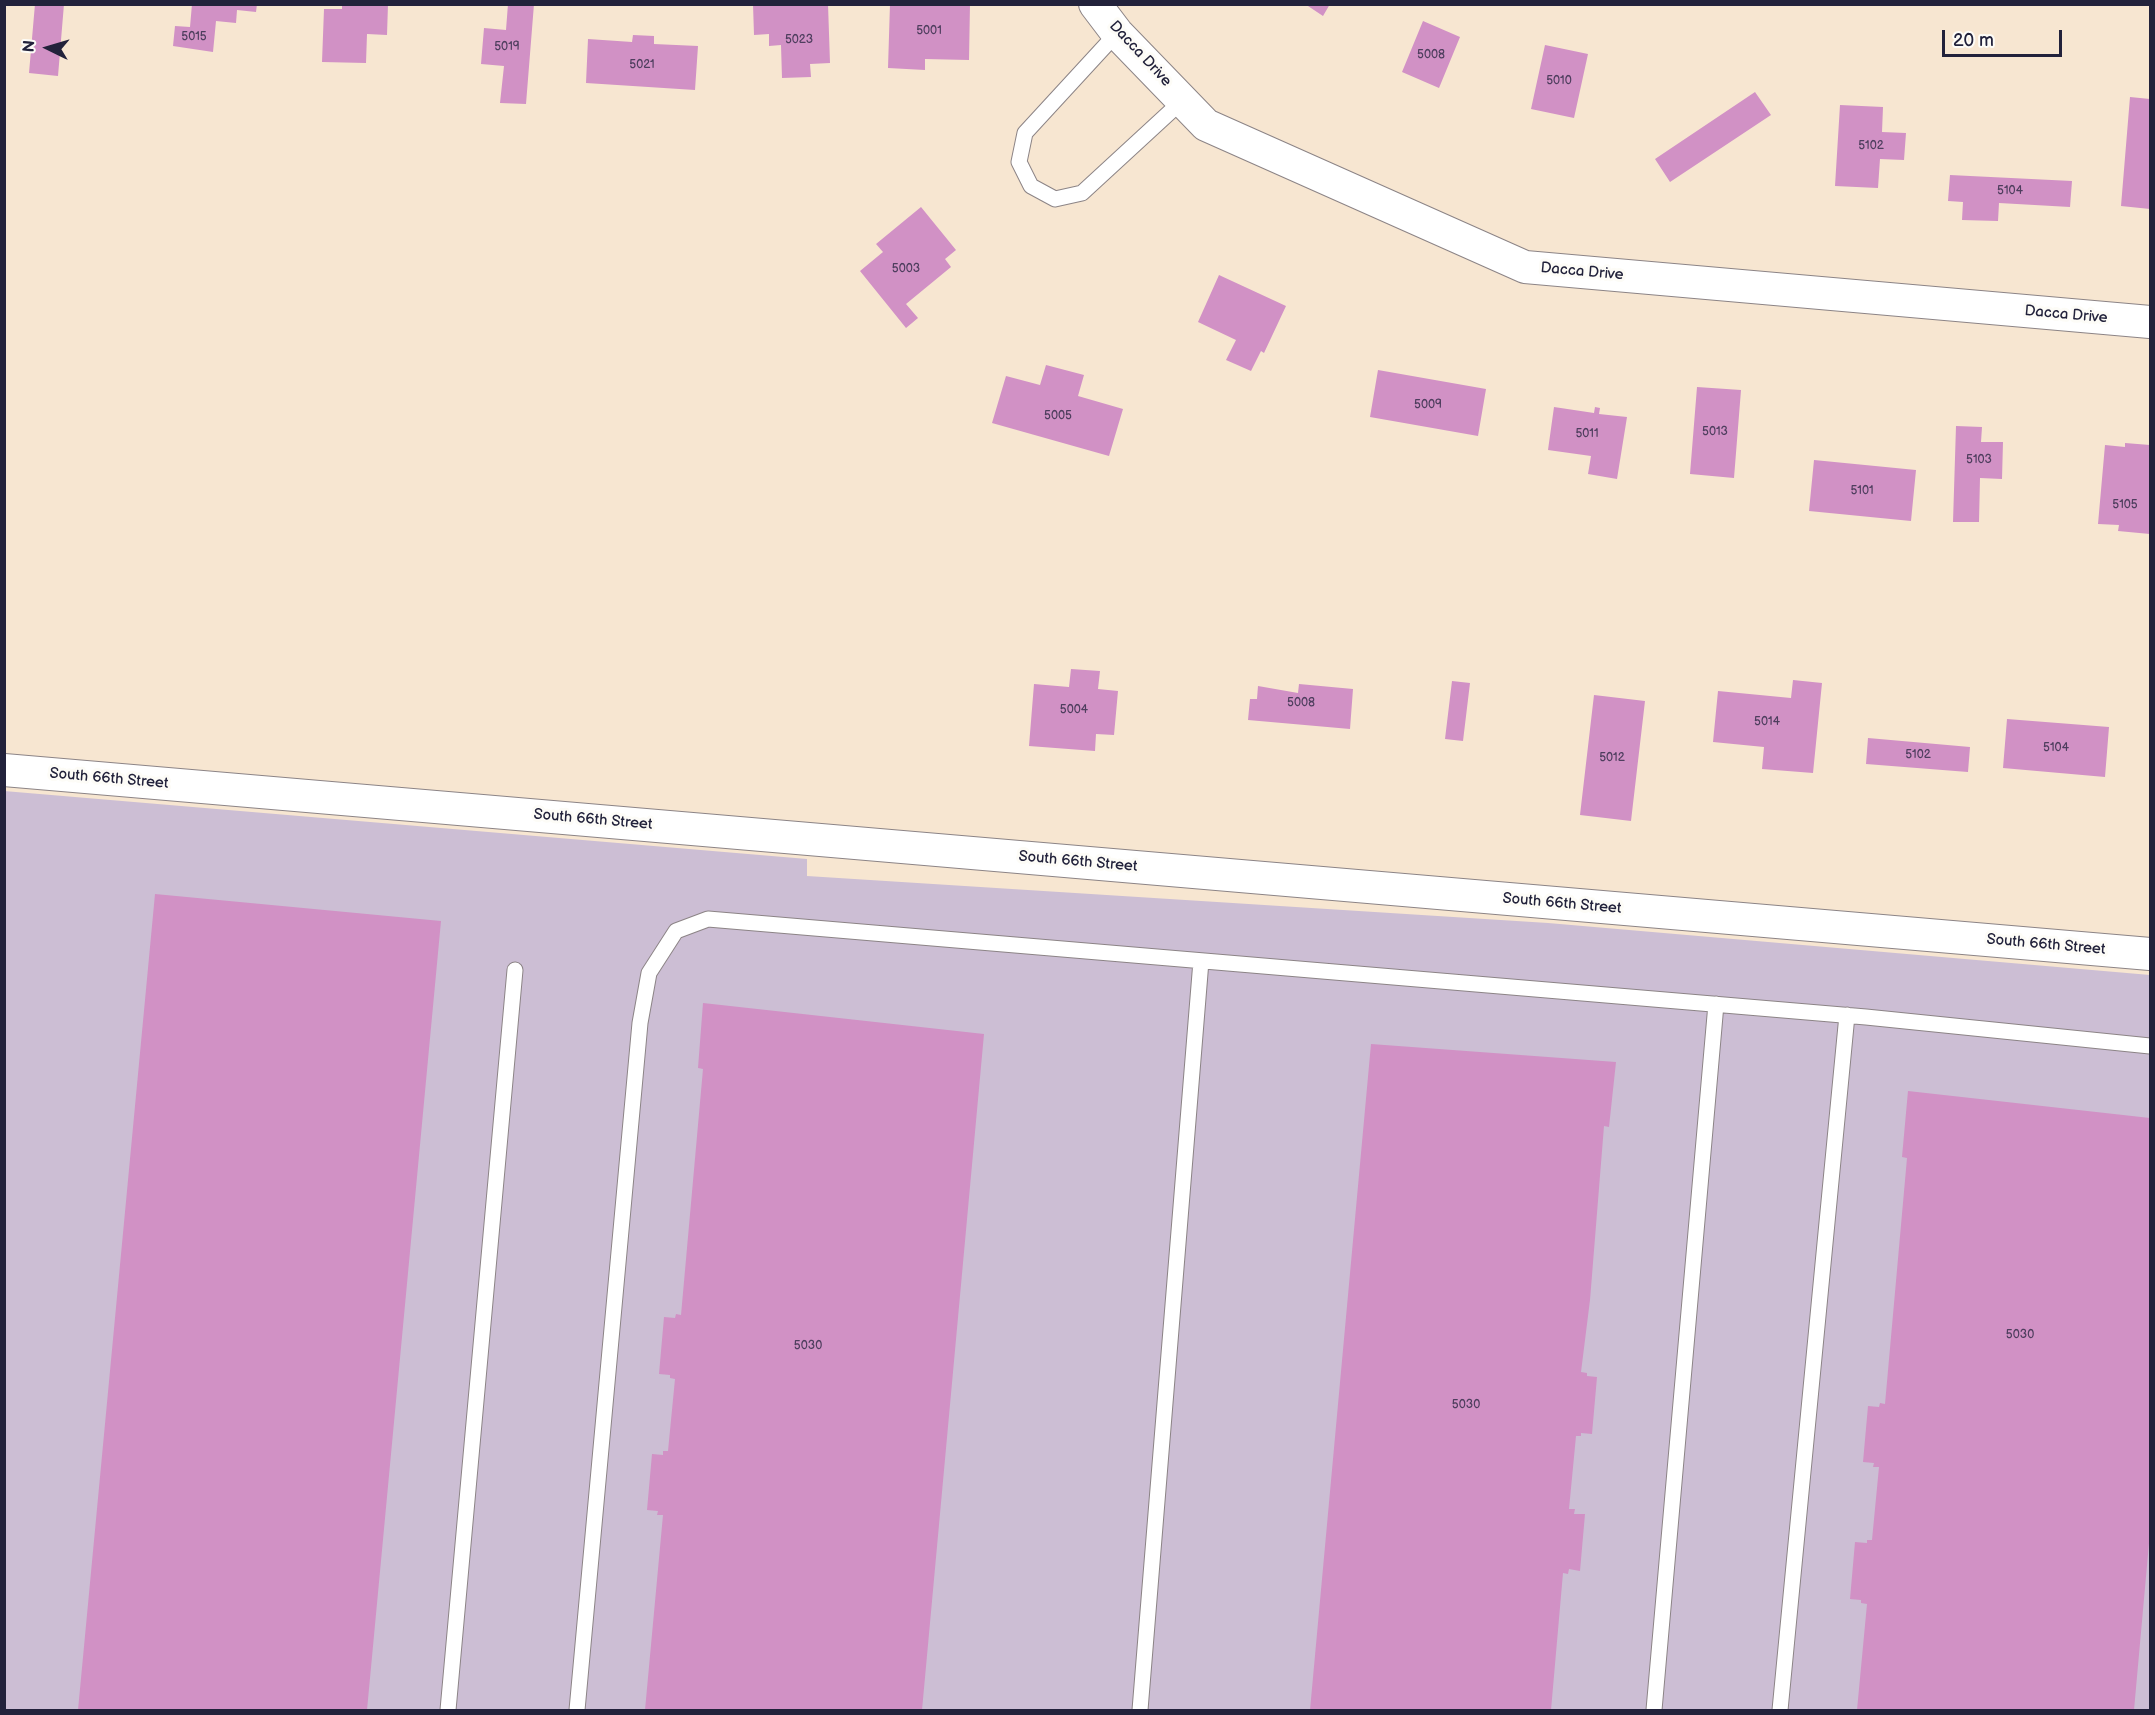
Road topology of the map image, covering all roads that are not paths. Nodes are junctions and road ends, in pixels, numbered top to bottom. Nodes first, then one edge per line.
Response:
1 (1095, 4) edge
2 (1117, 33) junction
3 (1183, 100) junction
4 (2151, 322) edge
5 (4, 770) edge
6 (2151, 954) edge
7 (1201, 961) junction
8 (515, 970) dead end
9 (1716, 1004) junction
10 (1847, 1015) junction
11 (2151, 1046) edge
12 (448, 1710) edge
13 (577, 1710) edge
14 (1140, 1710) edge
15 (1654, 1710) edge
16 (1780, 1710) edge

1 - 2 street, Dacca Drive
2 - 3 street, Dacca Drive
2 - 3 lane
3 - 4 street, Dacca Drive
5 - 6 street, South 66th Street
7 - 9 lane
7 - 13 lane
7 - 14 lane
8 - 12 lane
9 - 10 lane
9 - 15 lane
10 - 11 lane
10 - 16 lane

